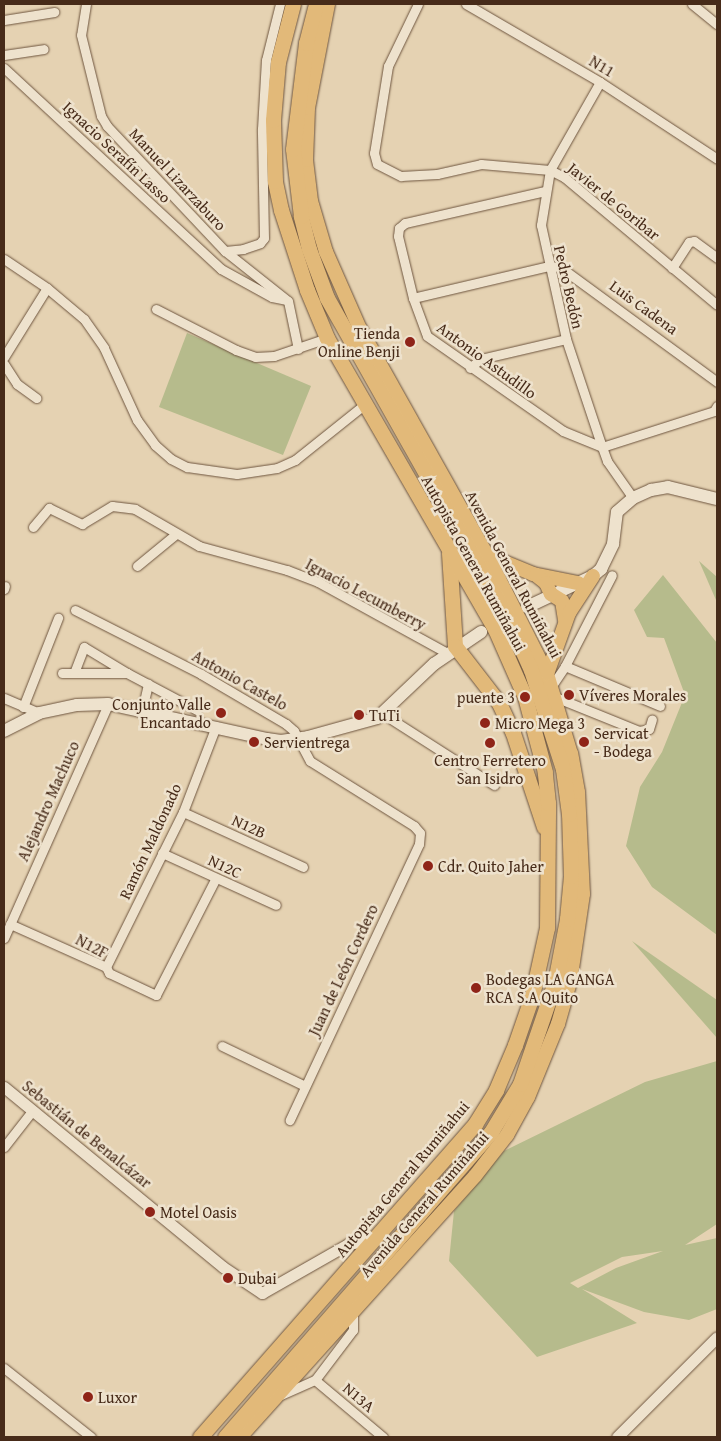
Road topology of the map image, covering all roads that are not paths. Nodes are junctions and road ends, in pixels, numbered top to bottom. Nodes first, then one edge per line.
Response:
1 (86, 4) edge
2 (280, 4) edge
3 (293, 4) edge
4 (316, 4) edge
5 (328, 4) edge
6 (418, 4) edge
7 (466, 4) edge
8 (692, 4) edge
9 (54, 12) dead end
10 (4, 20) edge
11 (717, 24) edge
12 (44, 49) dead end
13 (4, 55) edge
14 (4, 68) edge
15 (600, 82) junction
16 (268, 132) junction
17 (717, 159) edge
18 (550, 170) junction
19 (545, 191) junction
20 (224, 251) junction
21 (717, 258) edge
22 (4, 259) edge
23 (548, 266) junction
24 (672, 268) junction
25 (47, 288) junction
26 (412, 298) junction
27 (288, 301) junction
28 (717, 305) edge
29 (156, 309) dead end
30 (328, 338) junction
31 (566, 339) junction
32 (298, 349) junction
33 (4, 357) edge
34 (4, 364) edge
35 (470, 368) junction
36 (717, 382) edge
37 (36, 398) dead end
38 (364, 404) junction
39 (717, 406) edge
40 (602, 447) junction
41 (633, 498) junction
42 (717, 498) edge
43 (33, 527) dead end
44 (176, 534) junction
45 (449, 549) junction
46 (487, 555) junction
47 (137, 566) dead end
48 (533, 574) junction
49 (612, 575) dead end
50 (593, 576) junction
51 (578, 583) junction
52 (551, 594) junction
53 (527, 607) dead end
54 (75, 610) dead end
55 (58, 618) dead end
56 (563, 626) junction
57 (481, 632) dead end
58 (451, 650) junction
59 (565, 666) junction
60 (62, 673) dead end
61 (74, 673) junction
62 (127, 673) junction
63 (148, 684) junction
64 (551, 686) junction
65 (4, 698) edge
66 (108, 704) junction
67 (660, 706) dead end
68 (24, 707) junction
69 (142, 710) junction
70 (197, 710) dead end
71 (39, 714) junction
72 (383, 714) junction
73 (652, 719) dead end
74 (216, 726) junction
75 (4, 731) edge
76 (298, 739) junction
77 (494, 785) dead end
78 (183, 812) junction
79 (420, 833) joint
80 (550, 843) junction
81 (162, 853) junction
82 (303, 867) dead end
83 (216, 878) junction
84 (276, 905) dead end
85 (10, 924) junction
86 (4, 938) edge
87 (106, 967) junction
88 (222, 1046) dead end
89 (305, 1086) junction
90 (4, 1087) edge
91 (32, 1111) junction
92 (290, 1120) dead end
93 (4, 1147) edge
94 (376, 1239) junction
95 (353, 1311) junction
96 (717, 1336) edge
97 (4, 1368) edge
98 (315, 1380) junction
99 (274, 1399) junction
100 (90, 1437) edge
101 (200, 1437) edge
102 (225, 1437) edge
103 (240, 1437) edge
104 (383, 1437) edge
105 (617, 1437) edge

1 - 20 street, Manuel Lizarzaburo
2 - 16 street
3 - 16 highway, Autopista General Rumiñahui
4 - 102 highway, Autopista General Rumiñahui
5 - 46 main road, Avenida General Rumiñahui
6 - 18 street, Javier de Goribar
7 - 15 street, N11
8 - 11 street
9 - 10 street
12 - 13 street
14 - 27 street, Ignacio Serafín Lasso
15 - 17 street, N11
15 - 18 street, Pedro Bedón
16 - 20 street
16 - 30 highway, Autopista General Rumiñahui
18 - 19 street, Pedro Bedón
18 - 24 street, Javier de Goribar
19 - 23 street, Pedro Bedón
19 - 26 street, Antonio Astudillo
20 - 27 street, Manuel Lizarzaburo
21 - 24 street
22 - 25 street
23 - 26 street
23 - 31 street, Pedro Bedón
23 - 36 street, Luis Cadena
24 - 28 street, Javier de Goribar
25 - 33 street
25 - 38 street
26 - 35 street, Antonio Astudillo
27 - 32 street
29 - 32 street
30 - 32 street
30 - 38 highway, Autopista General Rumiñahui
31 - 35 street
31 - 40 street, Pedro Bedón
34 - 37 street
35 - 40 street, Antonio Astudillo
38 - 45 highway, Autopista General Rumiñahui
39 - 40 street
40 - 41 street, Pedro Bedón
41 - 42 main road
41 - 50 main road
43 - 44 street, Ignacio Lecumberry
44 - 47 street
44 - 58 street, Ignacio Lecumberry
45 - 58 highway
45 - 80 highway, Autopista General Rumiñahui
46 - 48 main road
46 - 64 main road, Avenida General Rumiñahui
48 - 51 main road
48 - 52 main road
49 - 59 street
50 - 51 main road
50 - 56 main road
51 - 52 main road
52 - 53 main road
52 - 56 main road
54 - 76 street, Antonio Castelo
55 - 68 street
56 - 64 main road
57 - 58 main road
58 - 72 main road
58 - 80 highway
59 - 64 street
59 - 67 street
60 - 61 street
61 - 62 street
61 - 62 street
62 - 63 street
63 - 69 street
63 - 70 street
64 - 73 street
64 - 95 main road, Avenida General Rumiñahui
65 - 68 street
66 - 69 main road
66 - 71 main road
66 - 85 street, Alejandro Machuco
68 - 71 street
69 - 74 main road
71 - 75 main road
72 - 76 main road
72 - 77 street
74 - 76 main road
74 - 78 street, Ramón Maldonado
76 - 79 street, Antonio Castelo
78 - 81 street, Ramón Maldonado
78 - 82 street, N12B
79 - 89 street, Juan de León Cordero
80 - 94 highway, Autopista General Rumiñahui
81 - 83 street, N12C
81 - 87 street, Ramón Maldonado
83 - 84 street, N12C
83 - 87 street, N12F
85 - 86 street, Alejandro Machuco
85 - 87 street, N12F
88 - 89 street
89 - 92 street, Juan de León Cordero
90 - 91 street, Sebastián de Benalcázar
91 - 93 street
91 - 94 street, Sebastián de Benalcázar
94 - 101 highway, Autopista General Rumiñahui
95 - 98 street
95 - 99 main road, Avenida General Rumiñahui
96 - 105 street
97 - 100 street
98 - 99 street
98 - 104 street, N13A
99 - 103 main road, Avenida General Rumiñahui

